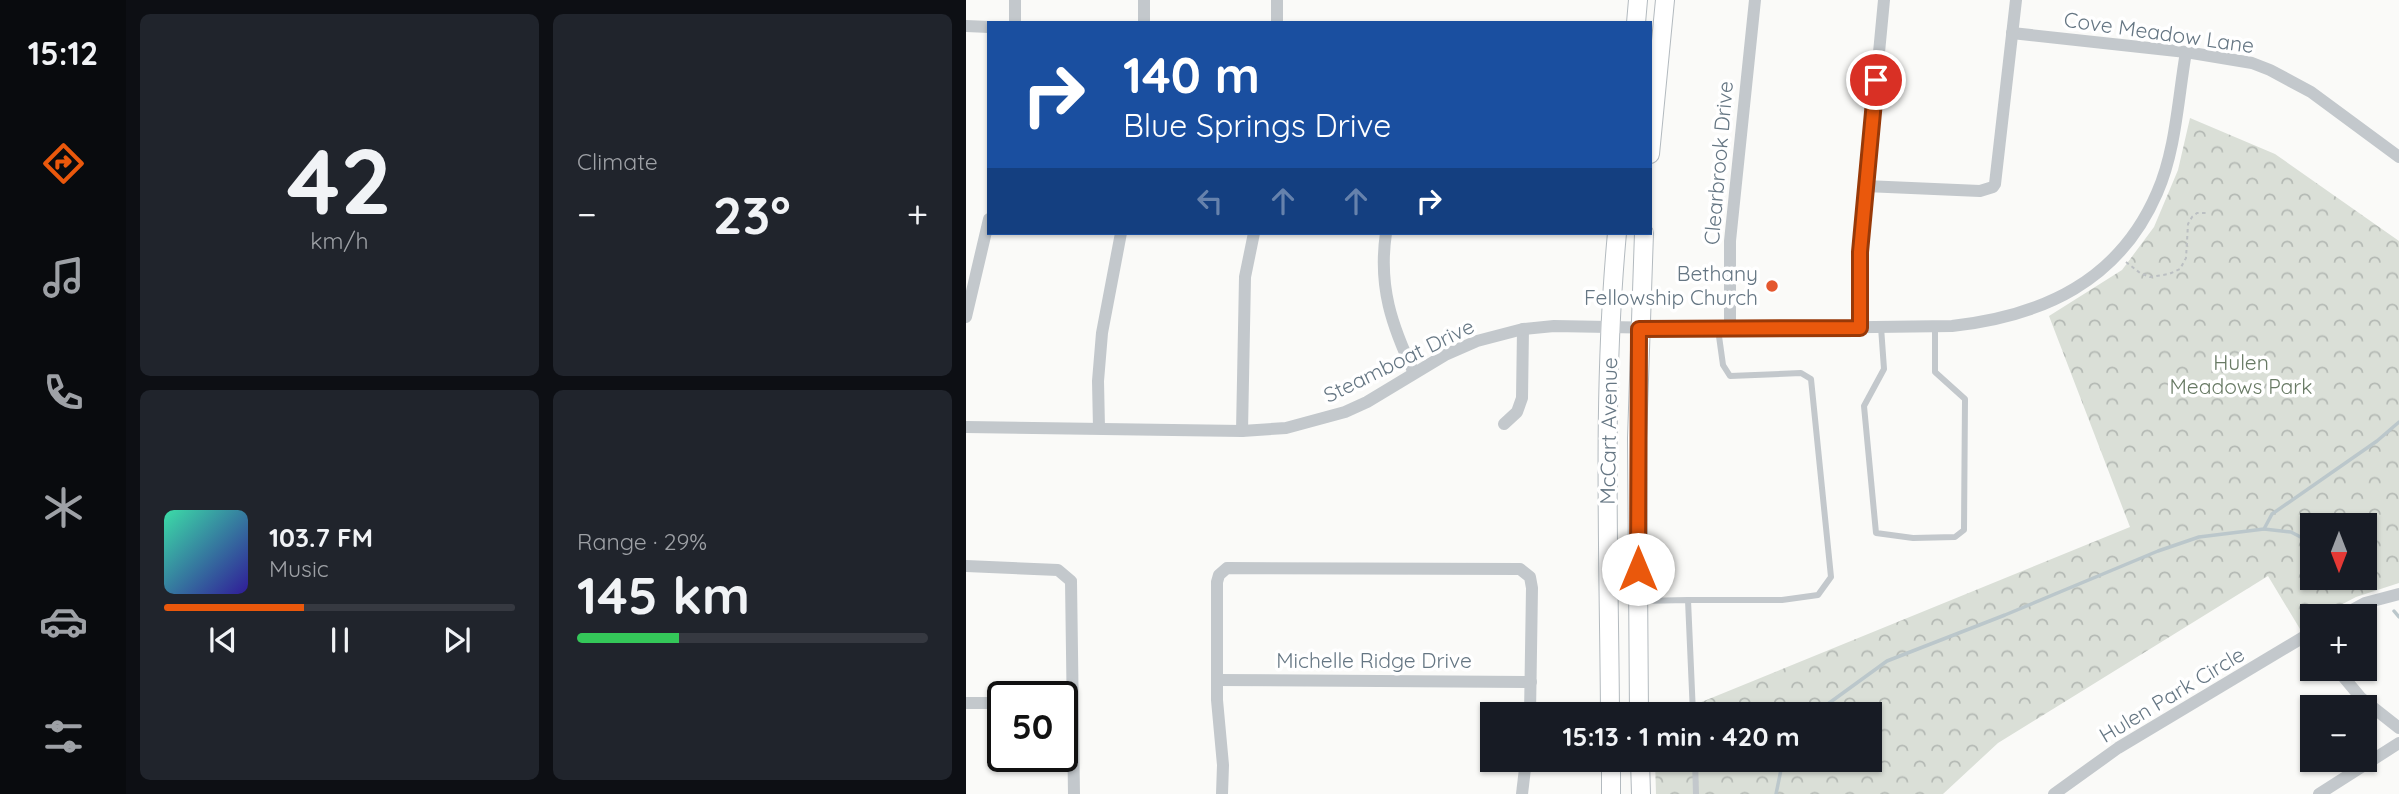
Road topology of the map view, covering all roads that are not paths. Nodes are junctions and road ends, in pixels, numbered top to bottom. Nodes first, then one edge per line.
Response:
1 (1015, 0) edge
2 (1144, 0) edge
3 (1277, 0) edge
4 (1638, 0) edge
5 (1665, 0) edge
6 (1755, 0) edge
7 (1884, 0) edge
8 (2016, 0) edge
9 (1015, 21) edge
10 (1144, 21) edge
11 (1277, 21) edge
12 (1636, 21) edge
13 (966, 26) edge
14 (987, 27) edge
15 (2012, 33) junction
16 (2186, 52) junction
17 (1653, 79) edge
18 (1652, 104) edge
19 (2399, 157) edge
20 (1866, 186) junction
21 (987, 228) edge
22 (1121, 235) edge
23 (1254, 235) edge
24 (1386, 235) edge
25 (1617, 235) edge
26 (1644, 235) edge
27 (966, 317) edge
28 (1935, 326) junction
29 (1881, 327) junction
30 (1523, 328) junction
31 (1611, 328) junction
32 (1860, 328) junction
33 (1639, 329) junction
34 (1724, 329) junction
35 (1414, 373) junction
36 (1504, 424) dead end
37 (966, 427) edge
38 (1099, 428) junction
39 (1242, 431) junction
40 (966, 566) edge
41 (2399, 594) edge
42 (1688, 600) junction
43 (1638, 601) junction
44 (2363, 604) edge
45 (2300, 640) edge
46 (1217, 680) junction
47 (1069, 681) edge
48 (2347, 681) edge
49 (1531, 682) junction
50 (1530, 702) edge
51 (1610, 702) edge
52 (1639, 702) edge
53 (1692, 702) edge
54 (966, 703) edge
55 (987, 703) edge
56 (2399, 728) edge
57 (2399, 743) edge
58 (1073, 772) edge
59 (1525, 772) edge
60 (1611, 772) edge
61 (1641, 772) edge
62 (1695, 772) edge
63 (1074, 794) edge
64 (1222, 794) edge
65 (1522, 794) edge
66 (1611, 794) edge
67 (1642, 794) edge
68 (1696, 794) edge
69 (2054, 794) edge
70 (2319, 794) edge

1 - 9 street
2 - 10 street
3 - 11 street
4 - 12 main road
5 - 17 main road
6 - 34 street, Clearbrook Drive
7 - 20 street
8 - 15 street
13 - 14 street
15 - 16 street, Cove Meadow Lane
15 - 20 street
16 - 19 street, Cove Meadow Lane
16 - 28 street, Steamboat Drive
17 - 18 main road
20 - 32 street
21 - 27 street
22 - 38 street
23 - 39 street
24 - 35 street
25 - 31 main road, McCart Avenue
26 - 33 main road, McCart Avenue
28 - 29 street, Steamboat Drive
28 - 29 lane
29 - 32 street, Steamboat Drive
30 - 31 street, Steamboat Drive
30 - 35 street, Steamboat Drive
30 - 36 street
31 - 33 street, Steamboat Drive
31 - 51 main road, McCart Avenue
32 - 34 street, Steamboat Drive
33 - 34 street, Steamboat Drive
33 - 43 main road, McCart Avenue
34 - 42 lane
35 - 39 street, Steamboat Drive
37 - 38 street, Steamboat Drive
38 - 39 street, Steamboat Drive
40 - 47 street
41 - 44 street
42 - 43 lane
42 - 53 lane
43 - 52 main road, McCart Avenue
45 - 69 street, Hulen Park Circle
46 - 49 street, Michelle Ridge Drive
46 - 49 street
46 - 64 street
48 - 56 street
49 - 50 street
54 - 55 street
57 - 70 street
58 - 63 street
59 - 65 street
60 - 66 main road
61 - 67 main road
62 - 68 lane

